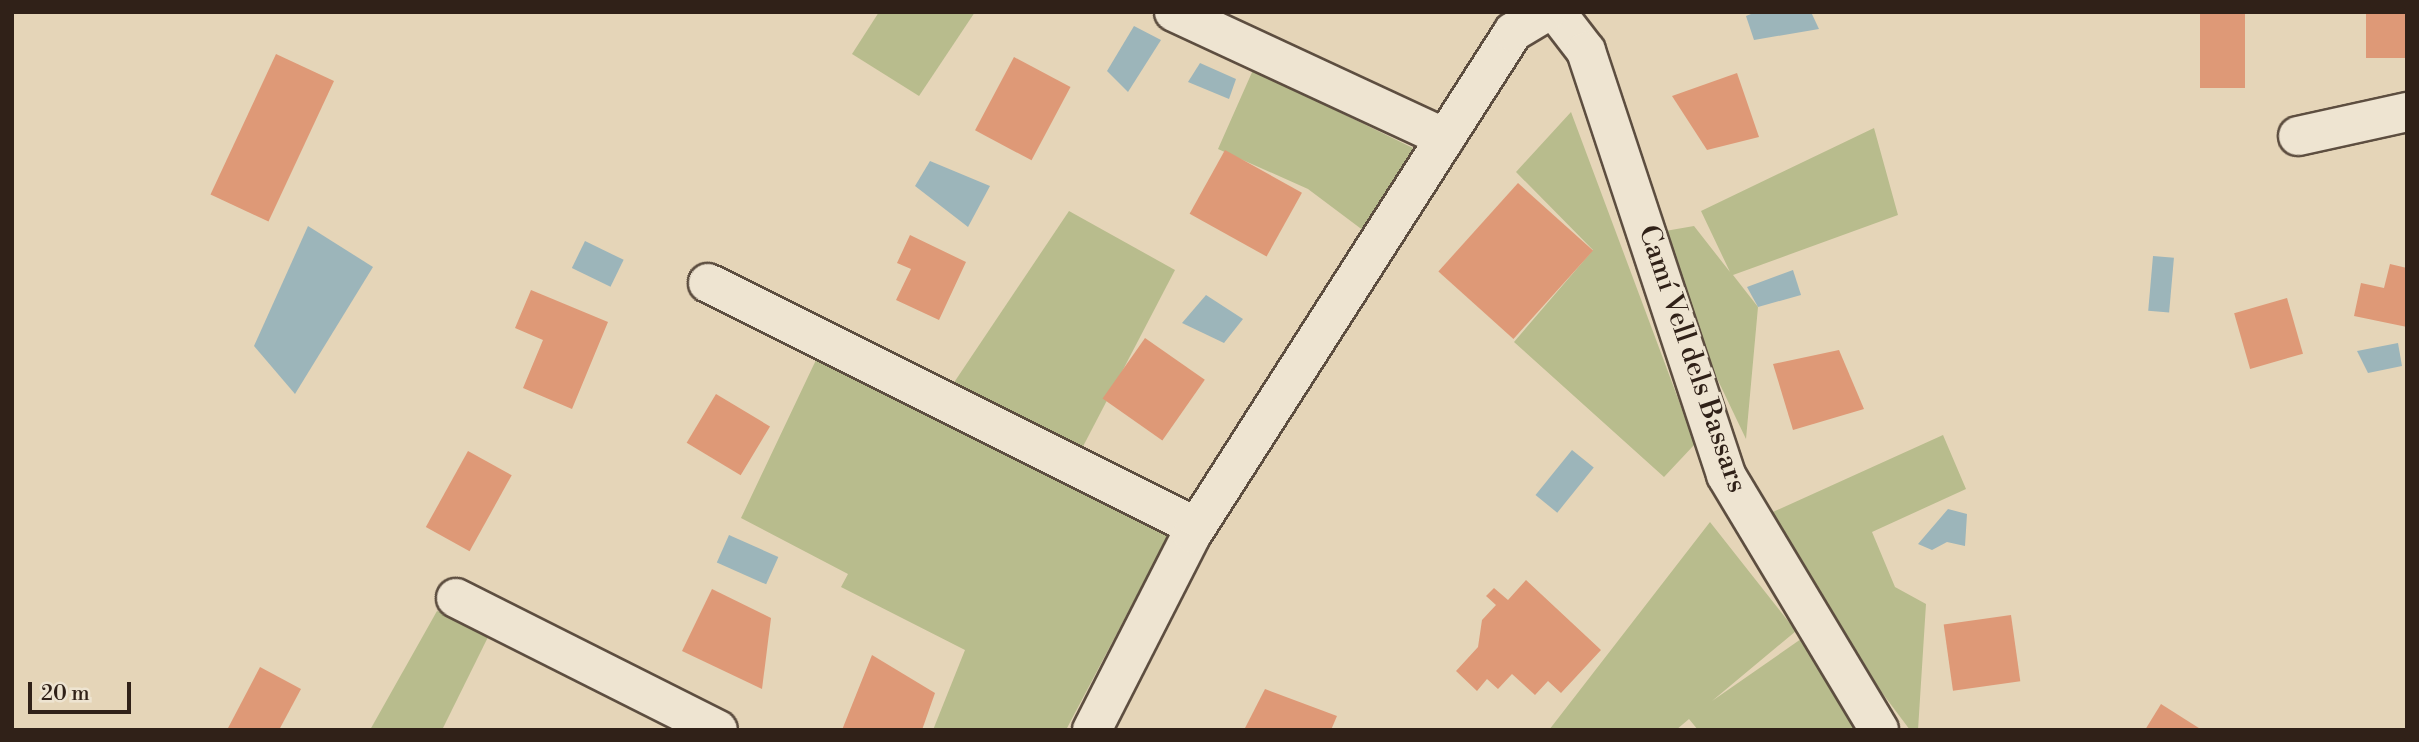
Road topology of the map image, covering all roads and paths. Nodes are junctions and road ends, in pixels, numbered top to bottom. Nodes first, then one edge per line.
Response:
1 (1174, 12) edge
2 (1546, 12) edge
3 (1556, 12) edge
4 (2407, 112) edge
5 (2298, 136) dead end
6 (1446, 138) junction
7 (709, 282) dead end
8 (1197, 527) junction
9 (456, 598) dead end
10 (718, 730) edge
11 (1092, 730) edge
12 (1879, 730) edge

1 - 6 street
2 - 6 street
3 - 12 street, Camí Vell dels Bassars
4 - 5 street
6 - 8 street
7 - 8 street
8 - 11 street
9 - 10 street

